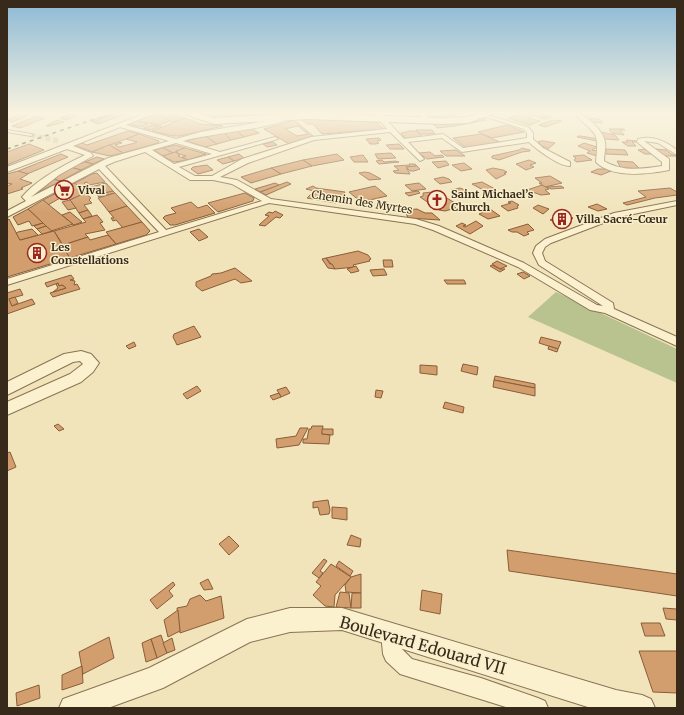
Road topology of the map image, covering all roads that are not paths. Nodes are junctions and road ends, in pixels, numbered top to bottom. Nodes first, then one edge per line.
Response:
1 (66, 146) edge
2 (67, 146) tunnel mouth
3 (157, 146) edge
4 (194, 146) edge
5 (236, 146) edge
6 (288, 146) edge
7 (408, 146) edge
8 (457, 146) edge
9 (487, 146) edge
10 (537, 146) edge
11 (601, 146) edge
12 (646, 146) edge
13 (667, 146) edge
14 (146, 150) junction
15 (217, 150) junction
16 (677, 153) edge
17 (420, 159) dead end
18 (567, 164) dead end
19 (98, 166) junction
20 (174, 166) junction
21 (7, 170) edge
22 (213, 178) junction
23 (31, 201) junction
24 (269, 201) junction
25 (677, 203) edge
26 (7, 214) edge
27 (165, 234) junction
28 (7, 282) edge
29 (608, 310) junction
30 (677, 342) edge
31 (7, 389) edge
32 (7, 410) edge
33 (390, 633) junction
34 (72, 708) edge
35 (538, 708) edge
36 (642, 708) edge

1 - 21 street
2 - 23 street
3 - 14 street
4 - 15 street
5 - 15 street
6 - 22 street
7 - 17 street
8 - 9 street
10 - 18 street
11 - 12 street
13 - 16 street
14 - 19 street
14 - 20 street, Chemin des Myrtes
15 - 20 street
19 - 23 street
19 - 27 street
20 - 22 street, Chemin des Myrtes
22 - 24 street, Chemin des Myrtes
23 - 26 street
24 - 27 street
24 - 29 street, Chemin des Myrtes
25 - 29 street
27 - 28 street
29 - 30 street, Chemin des Myrtes
31 - 32 street
33 - 34 street, Boulevard Edouard VII
33 - 35 street
33 - 36 street, Boulevard Edouard VII

